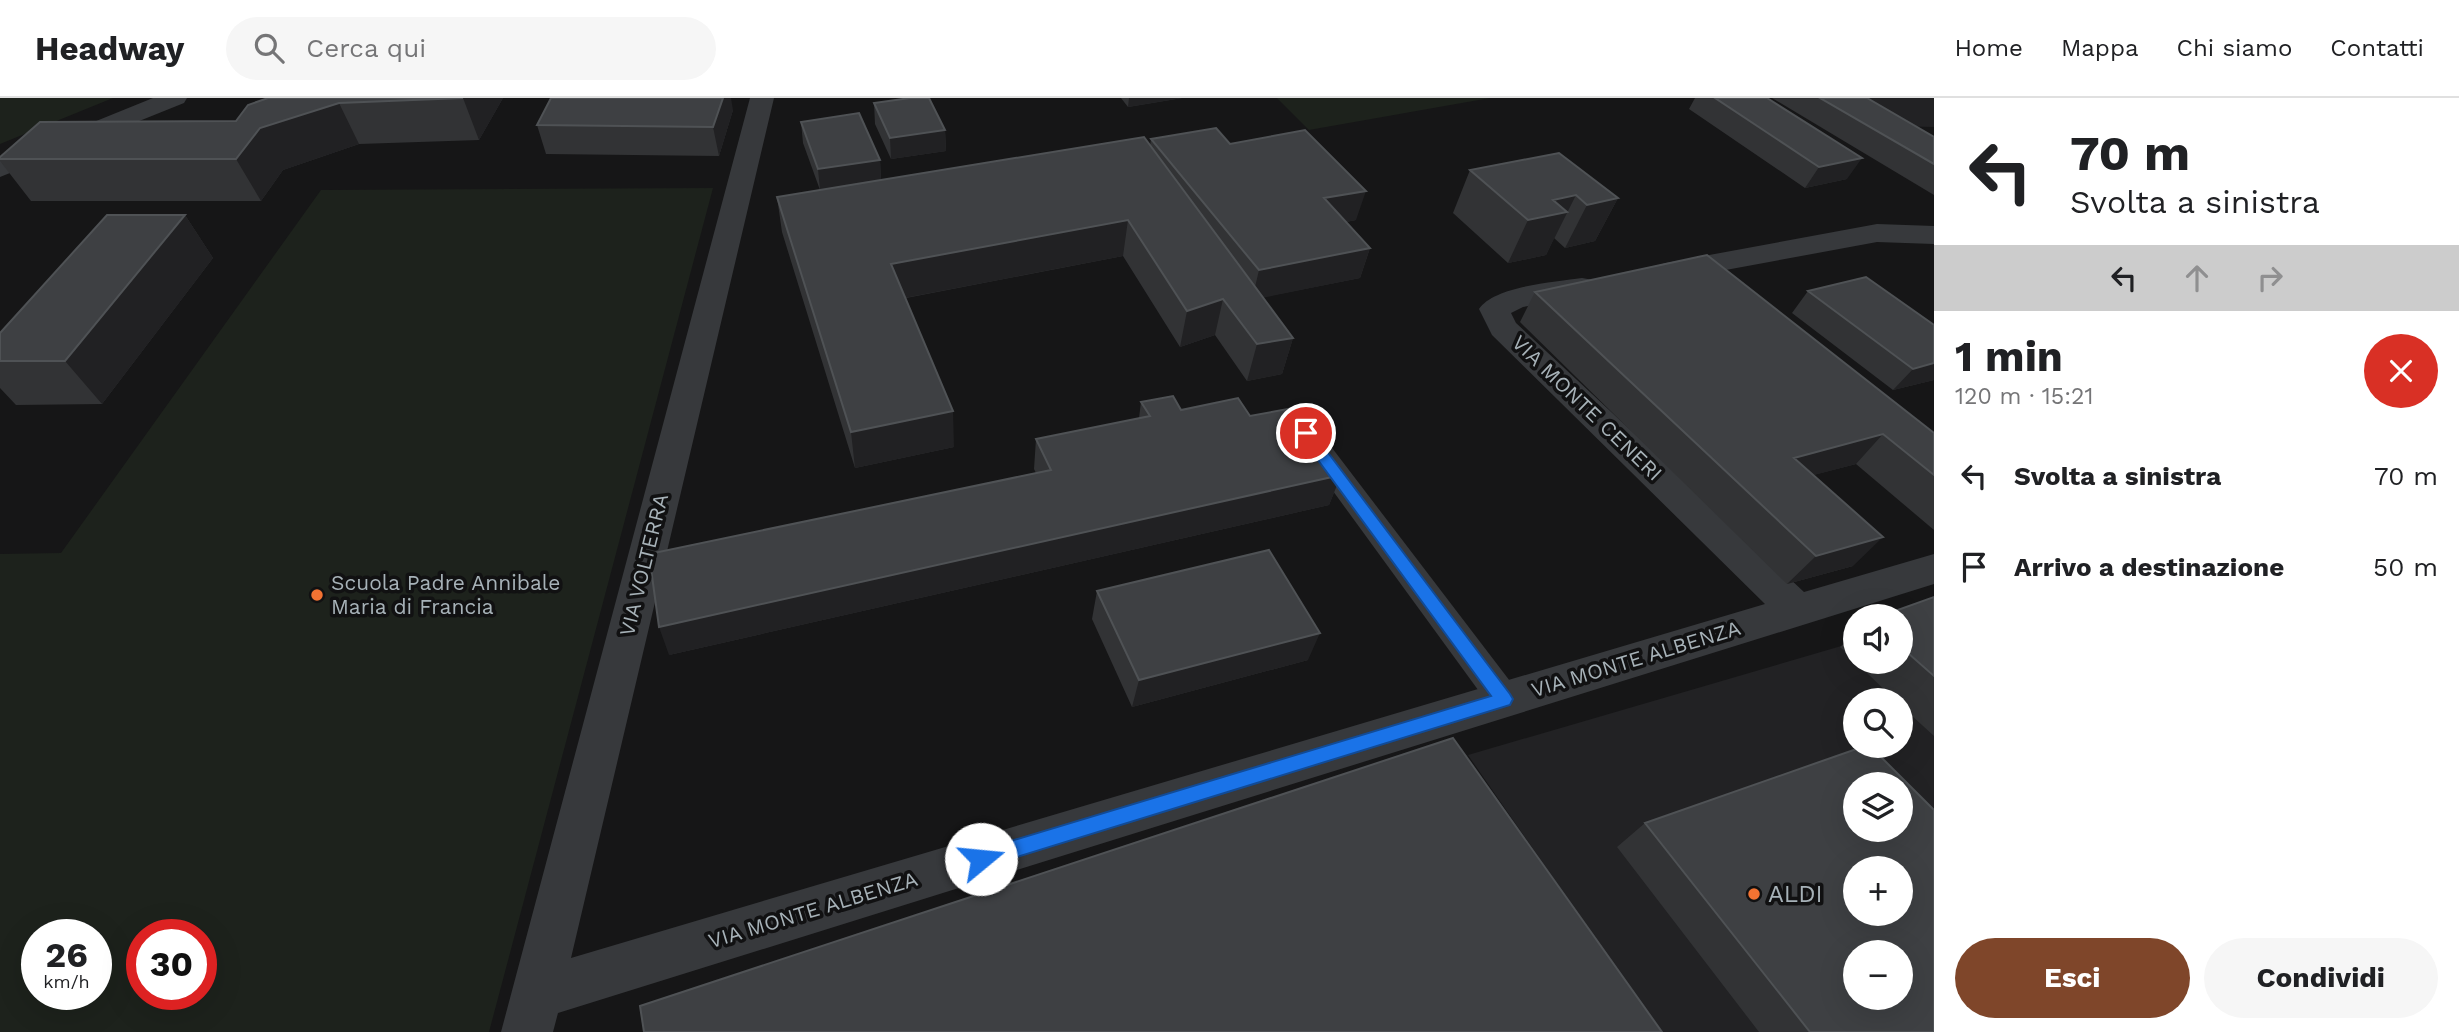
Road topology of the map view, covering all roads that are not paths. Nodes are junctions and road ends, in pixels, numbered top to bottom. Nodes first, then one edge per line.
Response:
1 (175, 98) edge
2 (762, 98) edge
3 (0, 169) edge
4 (1934, 235) edge
5 (1306, 433) edge
6 (1934, 569) edge
7 (1797, 610) junction
8 (1504, 699) junction
9 (531, 1013) edge

1 - 3 street
2 - 9 street, VIA VOLTERRA
4 - 7 street, VIA MONTE CENERI
5 - 8 lane
6 - 7 street, VIA MONTE ALBENZA
7 - 8 street, VIA MONTE ALBENZA
8 - 9 street, VIA MONTE ALBENZA

